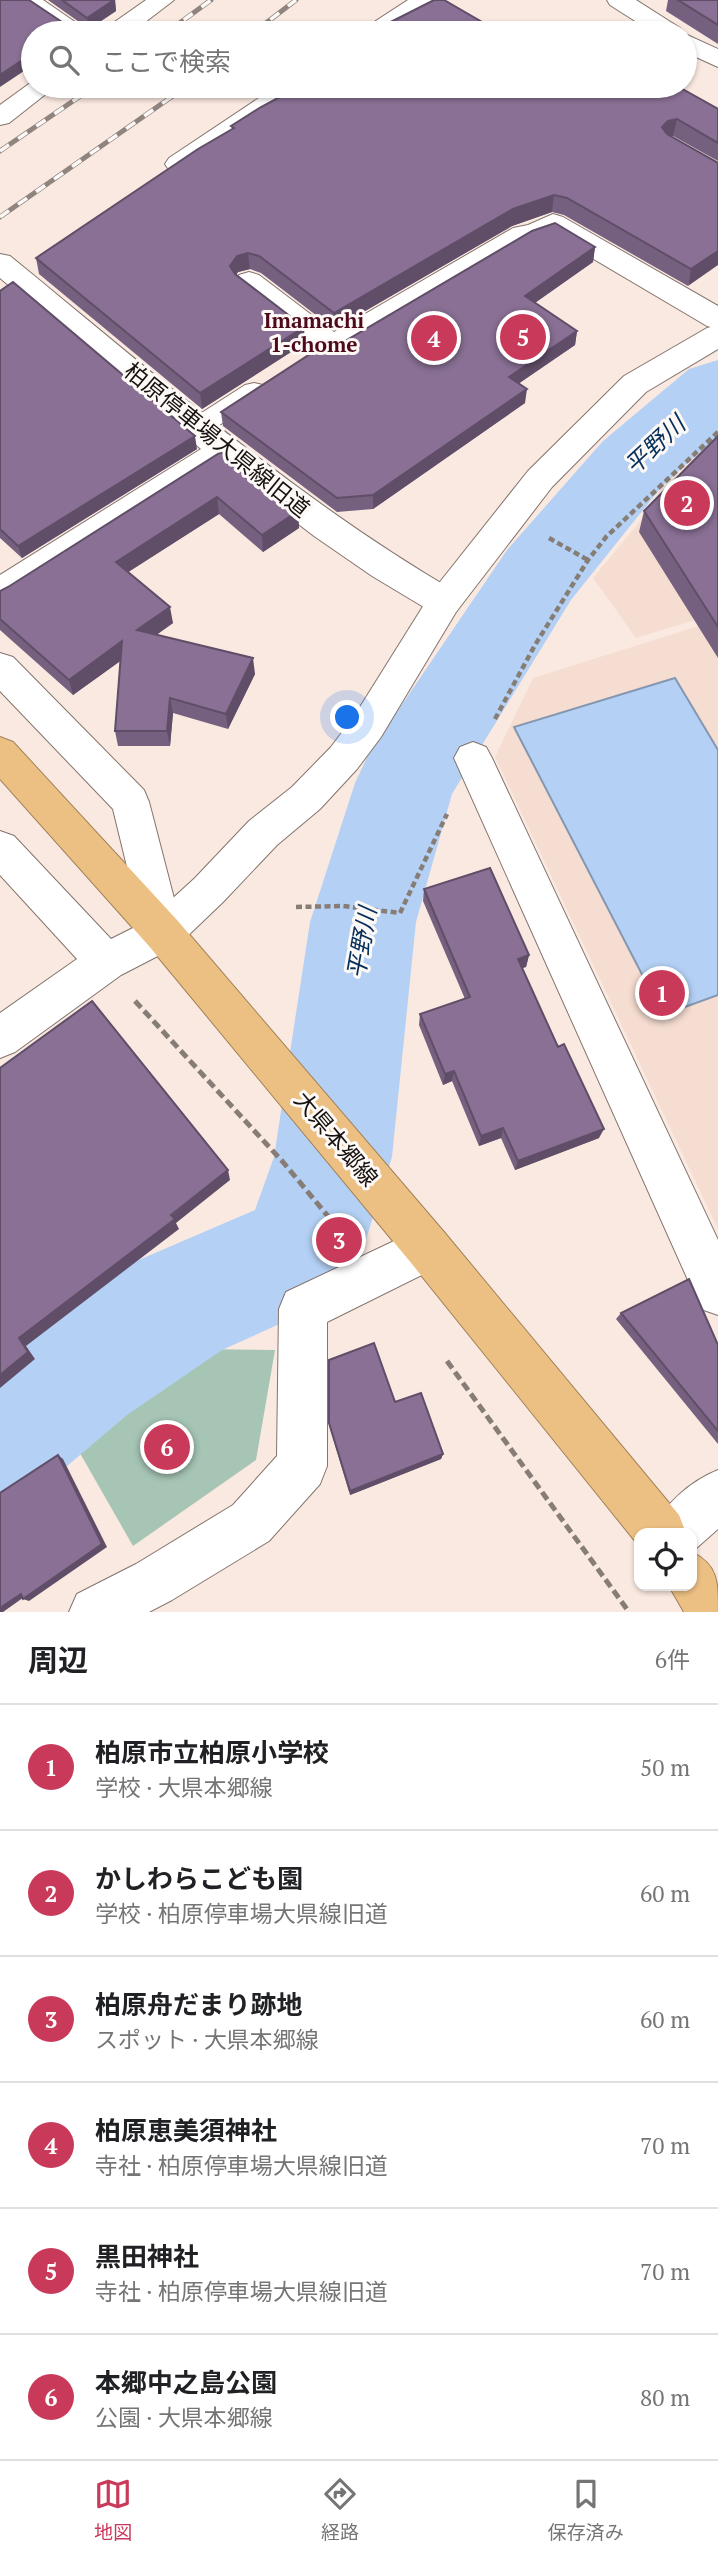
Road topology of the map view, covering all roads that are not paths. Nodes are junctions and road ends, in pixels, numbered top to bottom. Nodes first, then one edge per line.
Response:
1 (30, 0) edge
2 (162, 0) edge
3 (425, 0) edge
4 (619, 0) edge
5 (62, 21) edge
6 (132, 21) edge
7 (392, 21) edge
8 (652, 21) edge
9 (697, 48) edge
10 (718, 59) edge
11 (26, 98) edge
12 (277, 98) edge
13 (0, 117) edge
14 (157, 179) edge
15 (12, 270) edge
16 (249, 282) edge
17 (718, 318) edge
18 (718, 335) edge
19 (274, 377) edge
20 (198, 427) junction
21 (225, 449) junction
22 (0, 592) edge
23 (444, 603) junction
24 (0, 667) edge
25 (0, 753) edge
26 (473, 758) road end
27 (0, 848) edge
28 (163, 933) junction
29 (106, 962) junction
30 (0, 1038) edge
31 (428, 1248) junction
32 (718, 1292) edge
33 (718, 1495) edge
34 (657, 1528) edge
35 (682, 1528) edge
36 (697, 1586) edge
37 (95, 1612) edge
38 (714, 1612) edge

1 - 5 lane
2 - 6 street
3 - 7 street
4 - 8 street
9 - 10 street
11 - 13 street
12 - 14 street
15 - 20 street, 柏原停車場大県線旧道
16 - 17 street
18 - 23 street
19 - 20 lane
20 - 21 street, 柏原停車場大県線旧道
21 - 22 street
21 - 23 street, 柏原停車場大県線旧道
23 - 28 street
24 - 28 street
25 - 28 highway, 大県本郷線
26 - 32 street
27 - 29 street
28 - 29 street
28 - 31 highway, 大県本郷線
29 - 30 street
31 - 34 highway, 大県本郷線
31 - 37 street
33 - 35 street
36 - 38 highway

